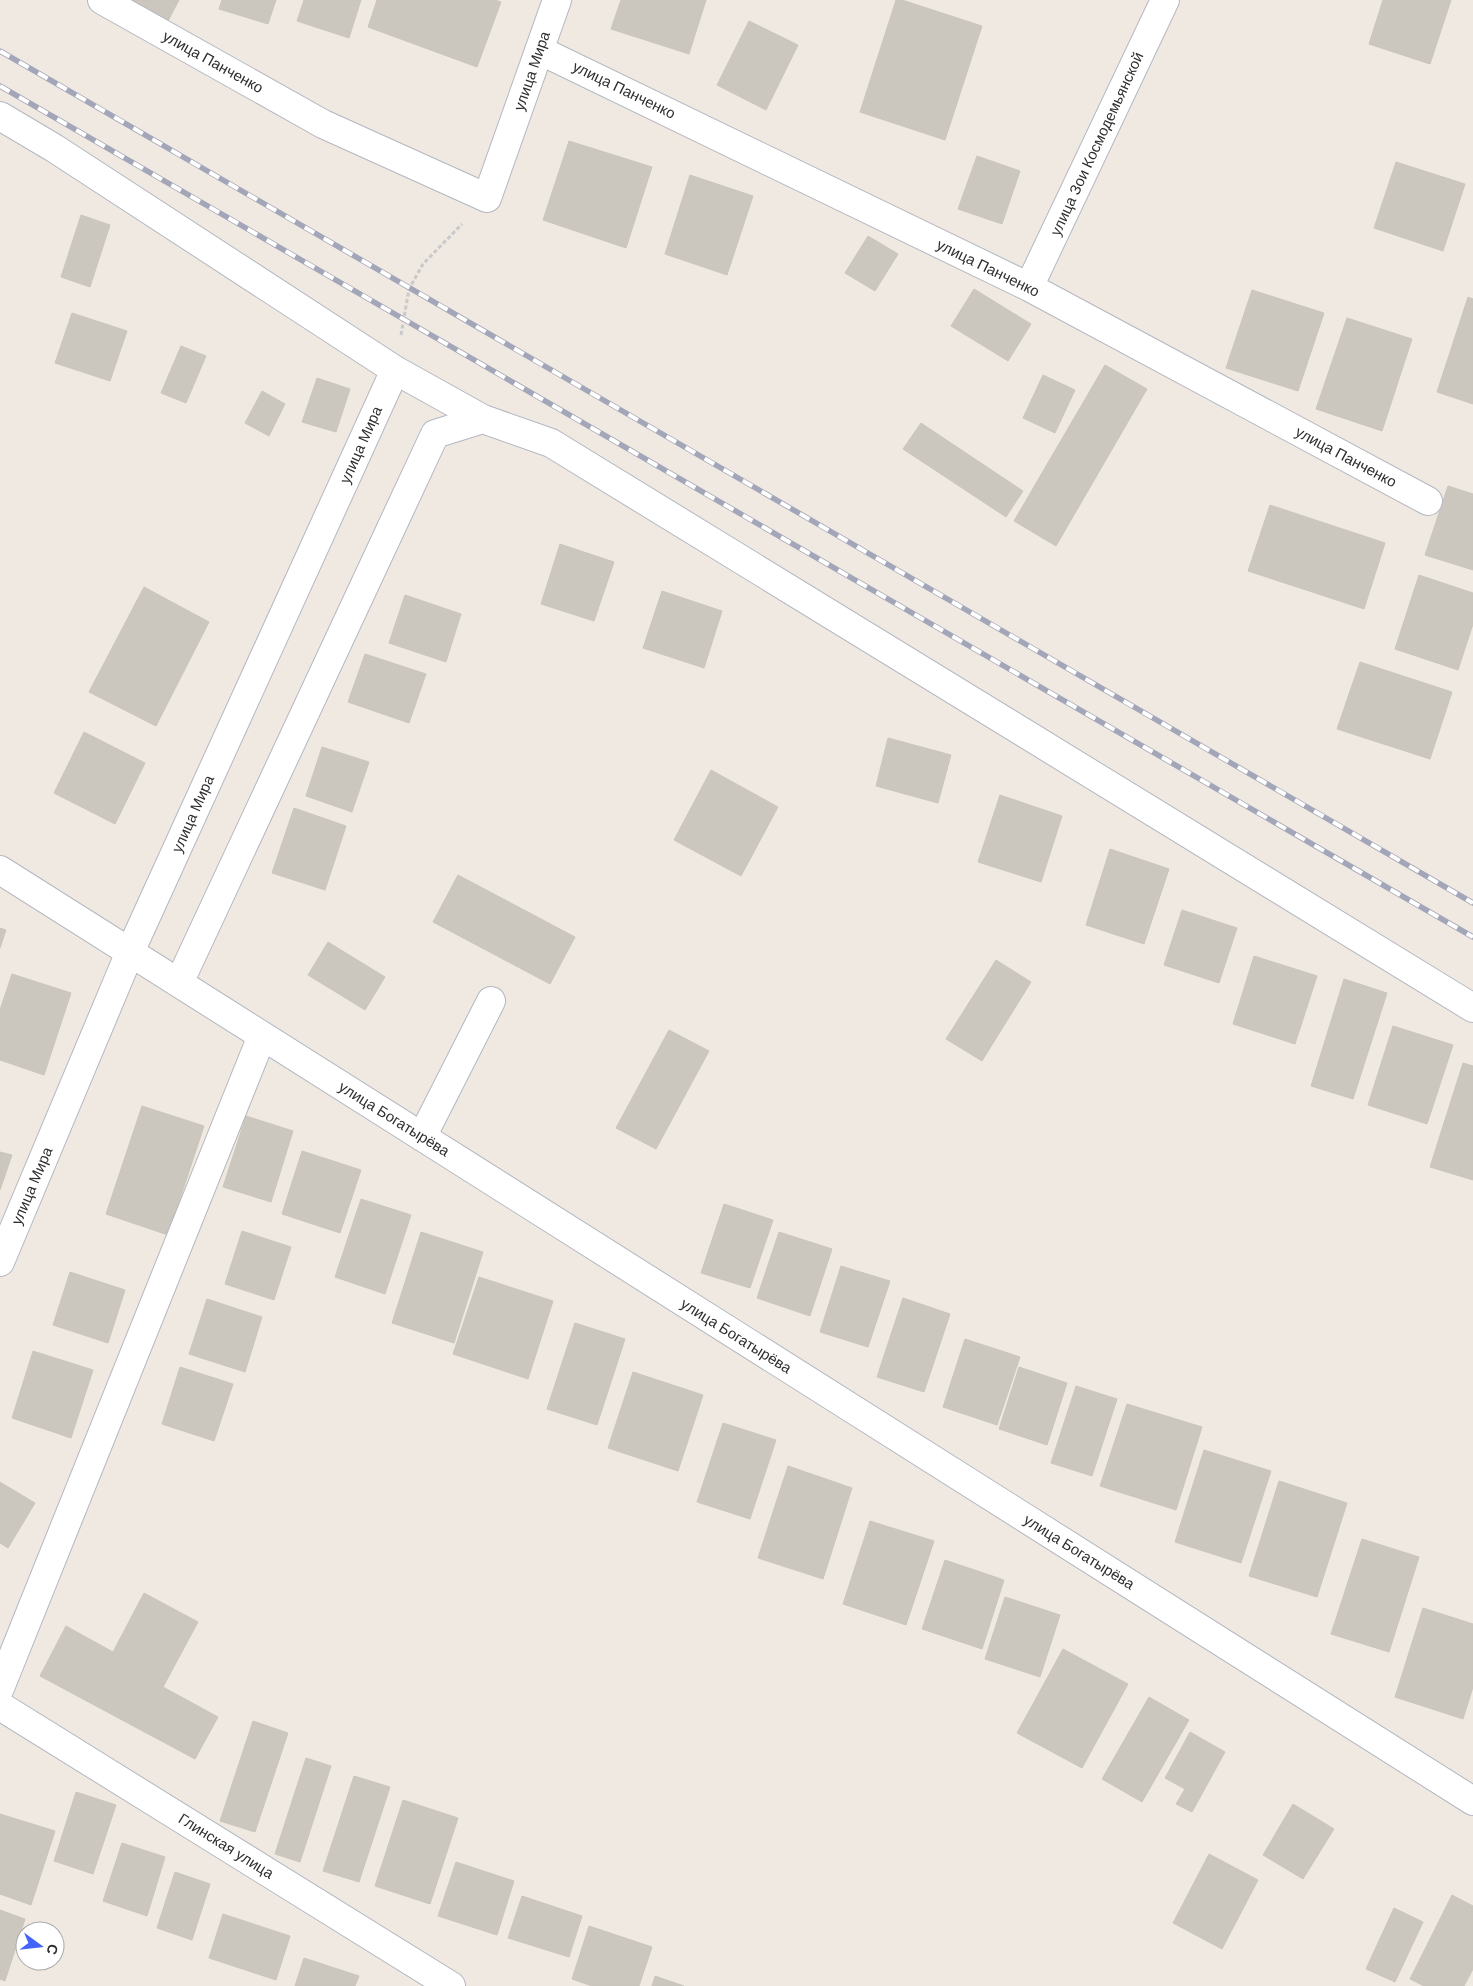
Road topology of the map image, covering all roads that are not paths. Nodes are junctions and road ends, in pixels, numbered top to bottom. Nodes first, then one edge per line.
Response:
1 (102, 0) edge
2 (557, 0) edge
3 (1165, 0) edge
4 (540, 50) junction
5 (0, 116) edge
6 (487, 198) joint
7 (1029, 287) junction
8 (395, 370) junction
9 (483, 419) junction
10 (1428, 502) dead end
11 (0, 870) edge
12 (130, 952) junction
13 (179, 983) junction
14 (491, 1001) dead end
15 (1473, 1008) edge
16 (262, 1036) junction
17 (422, 1137) junction
18 (0, 1262) edge
19 (0, 1688) edge
20 (0, 1706) edge
21 (1473, 1801) edge
22 (451, 1986) edge

1 - 6 street, улица Панченко
2 - 4 street, улица Мира
3 - 7 street, улица Зои Космодемьянской
4 - 6 street, улица Мира
4 - 7 street, улица Панченко
5 - 8 street
7 - 10 street, улица Панченко
8 - 9 street
8 - 12 street, улица Мира
9 - 13 street
9 - 15 street
11 - 12 street, улица Богатырёва
12 - 13 street, улица Богатырёва
12 - 18 street, улица Мира
13 - 16 street, улица Богатырёва
14 - 17 street
16 - 17 street, улица Богатырёва
16 - 19 street
17 - 21 street, улица Богатырёва
20 - 22 street, Глинская улица

